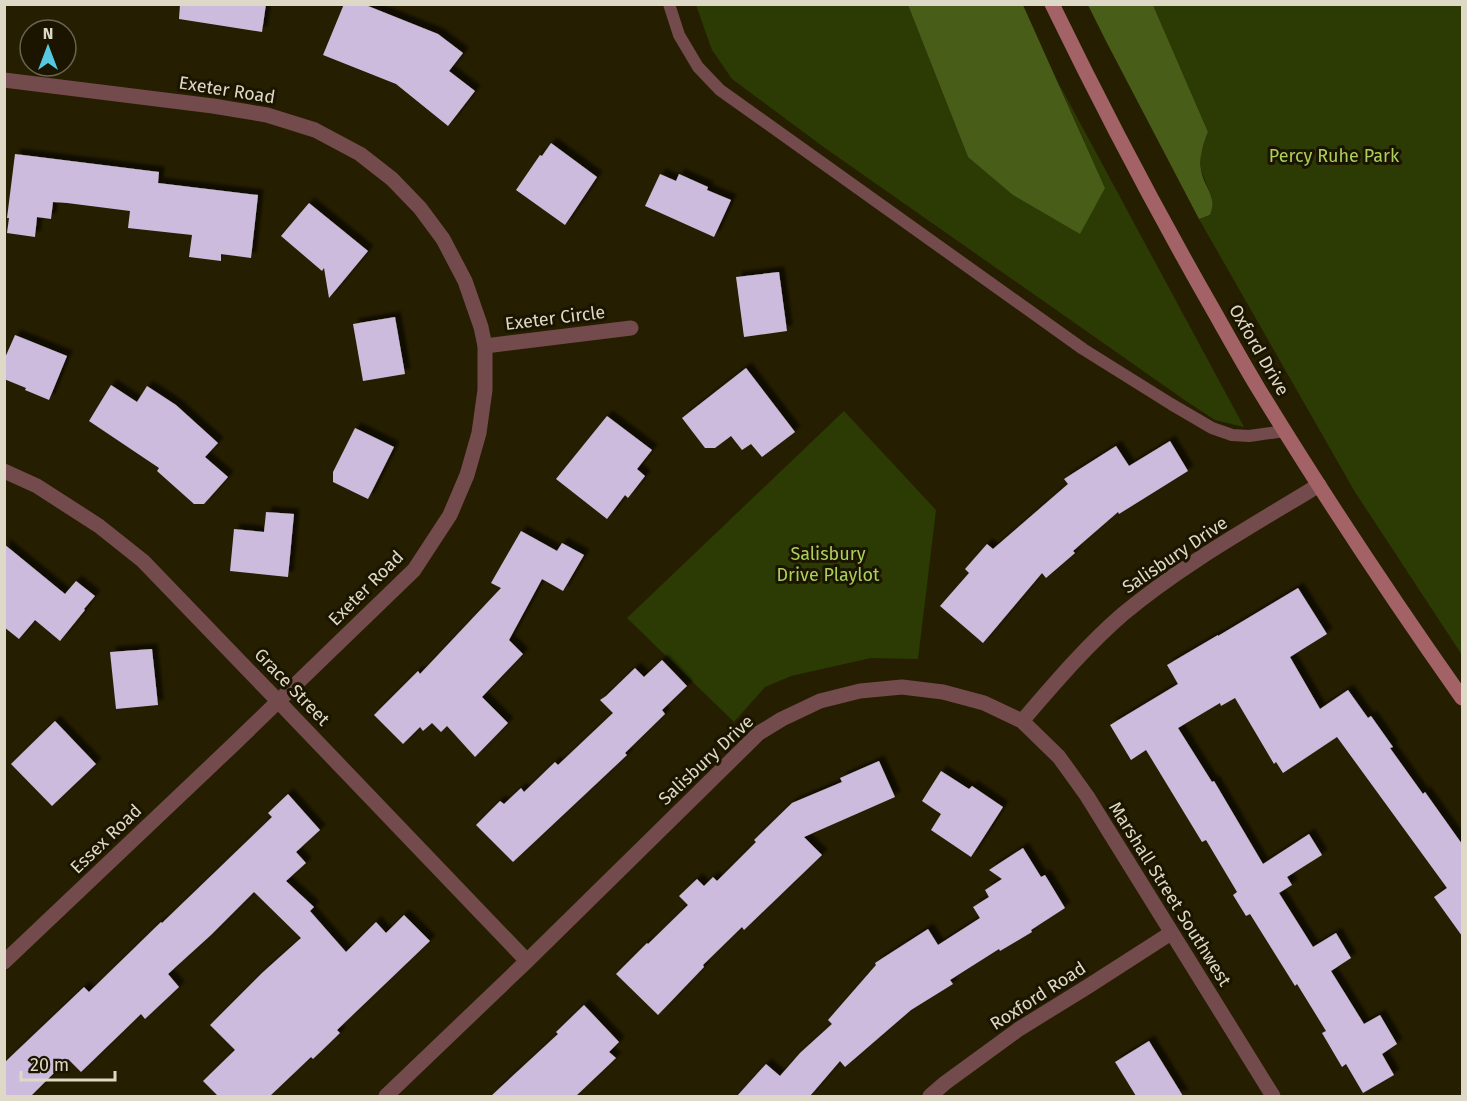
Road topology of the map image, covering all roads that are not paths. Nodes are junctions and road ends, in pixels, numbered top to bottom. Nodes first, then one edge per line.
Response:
1 (669, 4) edge
2 (1052, 4) edge
3 (4, 80) edge
4 (631, 328) dead end
5 (485, 346) junction
6 (1285, 431) junction
7 (4, 471) edge
8 (1319, 485) junction
9 (1462, 698) edge
10 (278, 701) junction
11 (1022, 721) junction
12 (234, 744) joint
13 (1171, 933) junction
14 (527, 961) junction
15 (4, 962) edge
16 (386, 1096) edge
17 (930, 1096) edge
18 (1273, 1096) edge

1 - 6 lane
2 - 6 main road, Oxford Drive
3 - 5 street, Exeter Road
4 - 5 street, Exeter Circle
5 - 10 street, Exeter Road
6 - 8 main road, Oxford Drive
7 - 10 street, Grace Street
8 - 9 main road, Oxford Drive
8 - 11 street, Salisbury Drive
10 - 12 street, Exeter Road
10 - 14 street, Grace Street
11 - 13 street, Marshall Street Southwest
11 - 14 street, Salisbury Drive
12 - 15 street, Essex Road
13 - 17 street, Roxford Road
13 - 18 street, Marshall Street Southwest
14 - 16 street, Salisbury Drive

